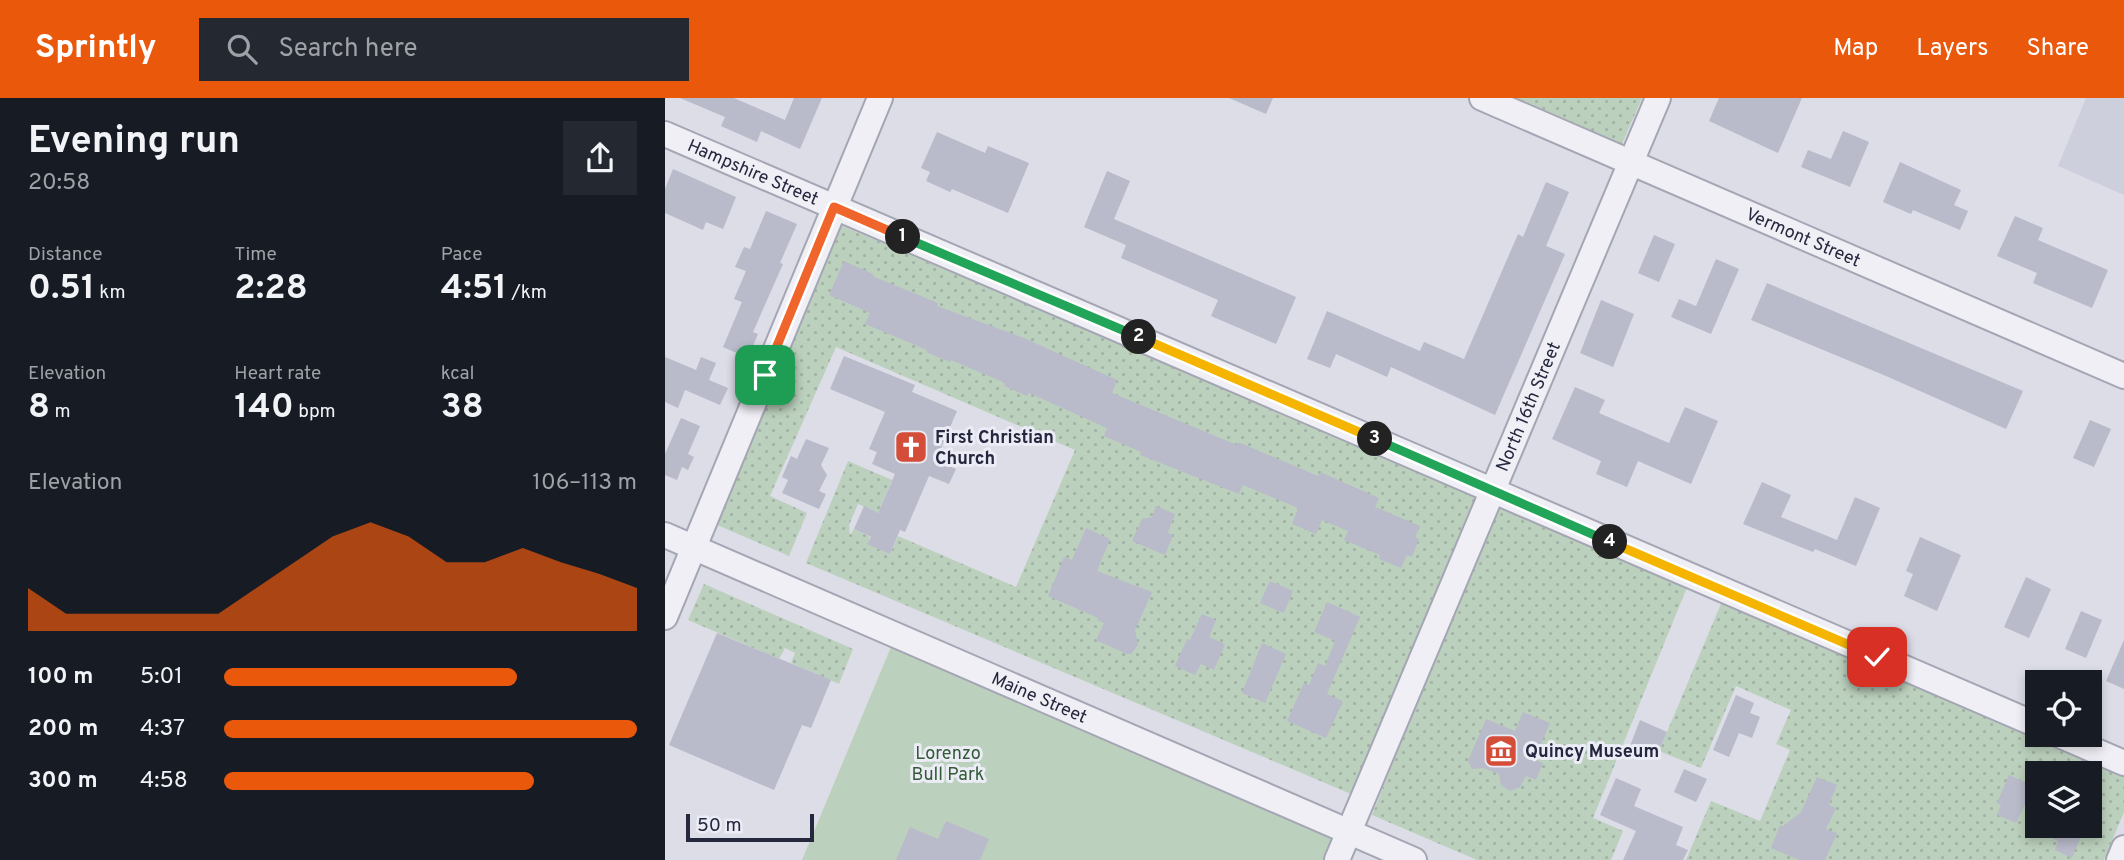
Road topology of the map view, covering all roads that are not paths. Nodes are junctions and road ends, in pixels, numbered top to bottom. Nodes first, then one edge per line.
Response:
1 (880, 98) edge
2 (1482, 98) edge
3 (1658, 98) edge
4 (665, 134) edge
5 (1632, 163) junction
6 (834, 207) junction
7 (2124, 376) edge
8 (1493, 490) junction
9 (665, 535) edge
10 (694, 548) junction
11 (665, 617) edge
12 (2025, 721) edge
13 (2087, 747) edge
14 (2124, 763) edge
15 (1349, 832) junction
16 (2124, 848) edge
17 (1337, 860) edge
18 (1414, 860) edge
19 (2119, 860) edge

1 - 6 street
2 - 5 street, Vermont Street
3 - 5 street, North 16th Street
4 - 6 street, Hampshire Street
5 - 7 street, Vermont Street
5 - 8 street, North 16th Street
6 - 8 street, Hampshire Street
6 - 10 street
8 - 12 street, Hampshire Street
8 - 15 street, North 16th Street
9 - 10 street, Maine Street
10 - 11 street
10 - 15 street, Maine Street
13 - 14 street
15 - 17 street, North 16th Street
15 - 18 street, Maine Street
16 - 19 street

